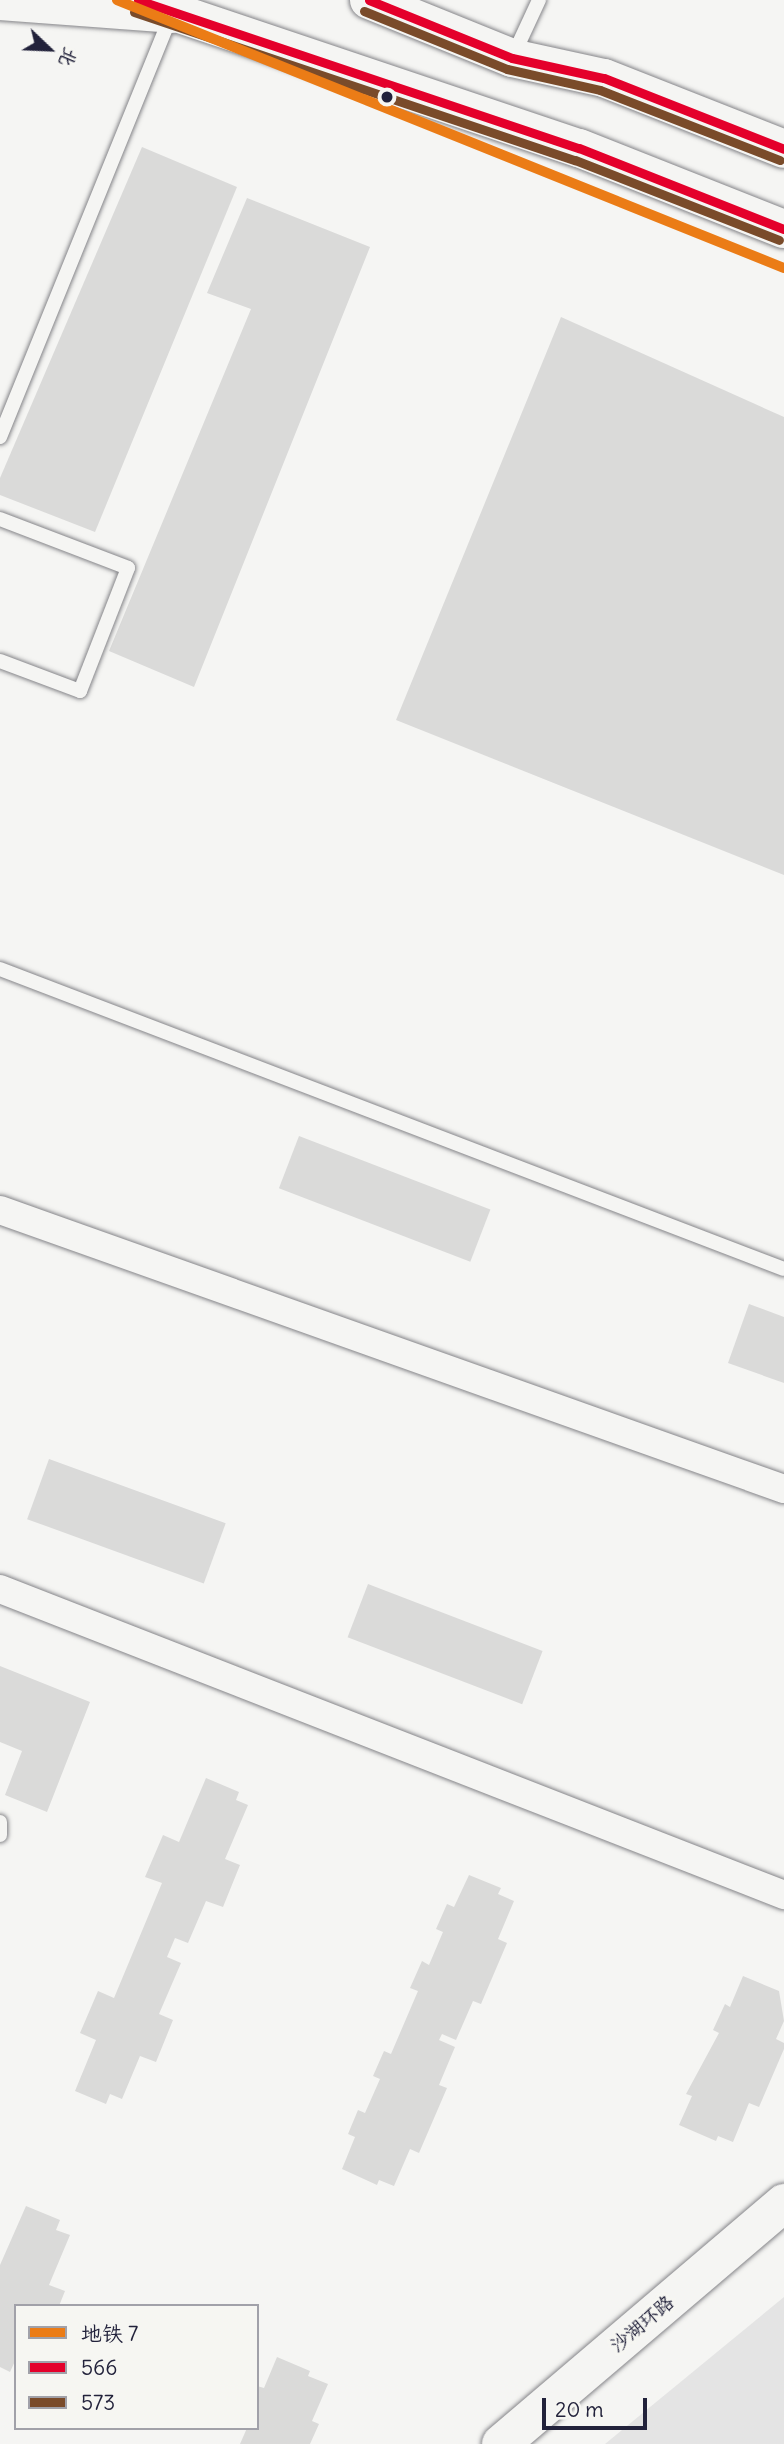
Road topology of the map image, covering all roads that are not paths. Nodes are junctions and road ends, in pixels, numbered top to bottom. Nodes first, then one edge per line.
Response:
1 (369, 0) edge
2 (539, 0) edge
3 (0, 1) edge
4 (155, 7) edge
5 (512, 58) junction
6 (784, 149) edge
7 (784, 229) edge
8 (0, 437) edge
9 (0, 519) edge
10 (0, 661) edge
11 (0, 969) edge
12 (0, 1210) edge
13 (784, 1269) edge
14 (784, 1489) edge
15 (0, 1589) edge
16 (0, 1822) edge
17 (0, 1835) edge
18 (784, 1895) edge
19 (784, 2203) edge
20 (501, 2444) edge

1 - 5 main road
2 - 5 lane
3 - 4 main road
4 - 7 main road
4 - 8 lane
5 - 6 main road
9 - 10 lane
11 - 13 lane
12 - 14 street
15 - 18 street
16 - 17 lane
19 - 20 main road, 沙湖环路

